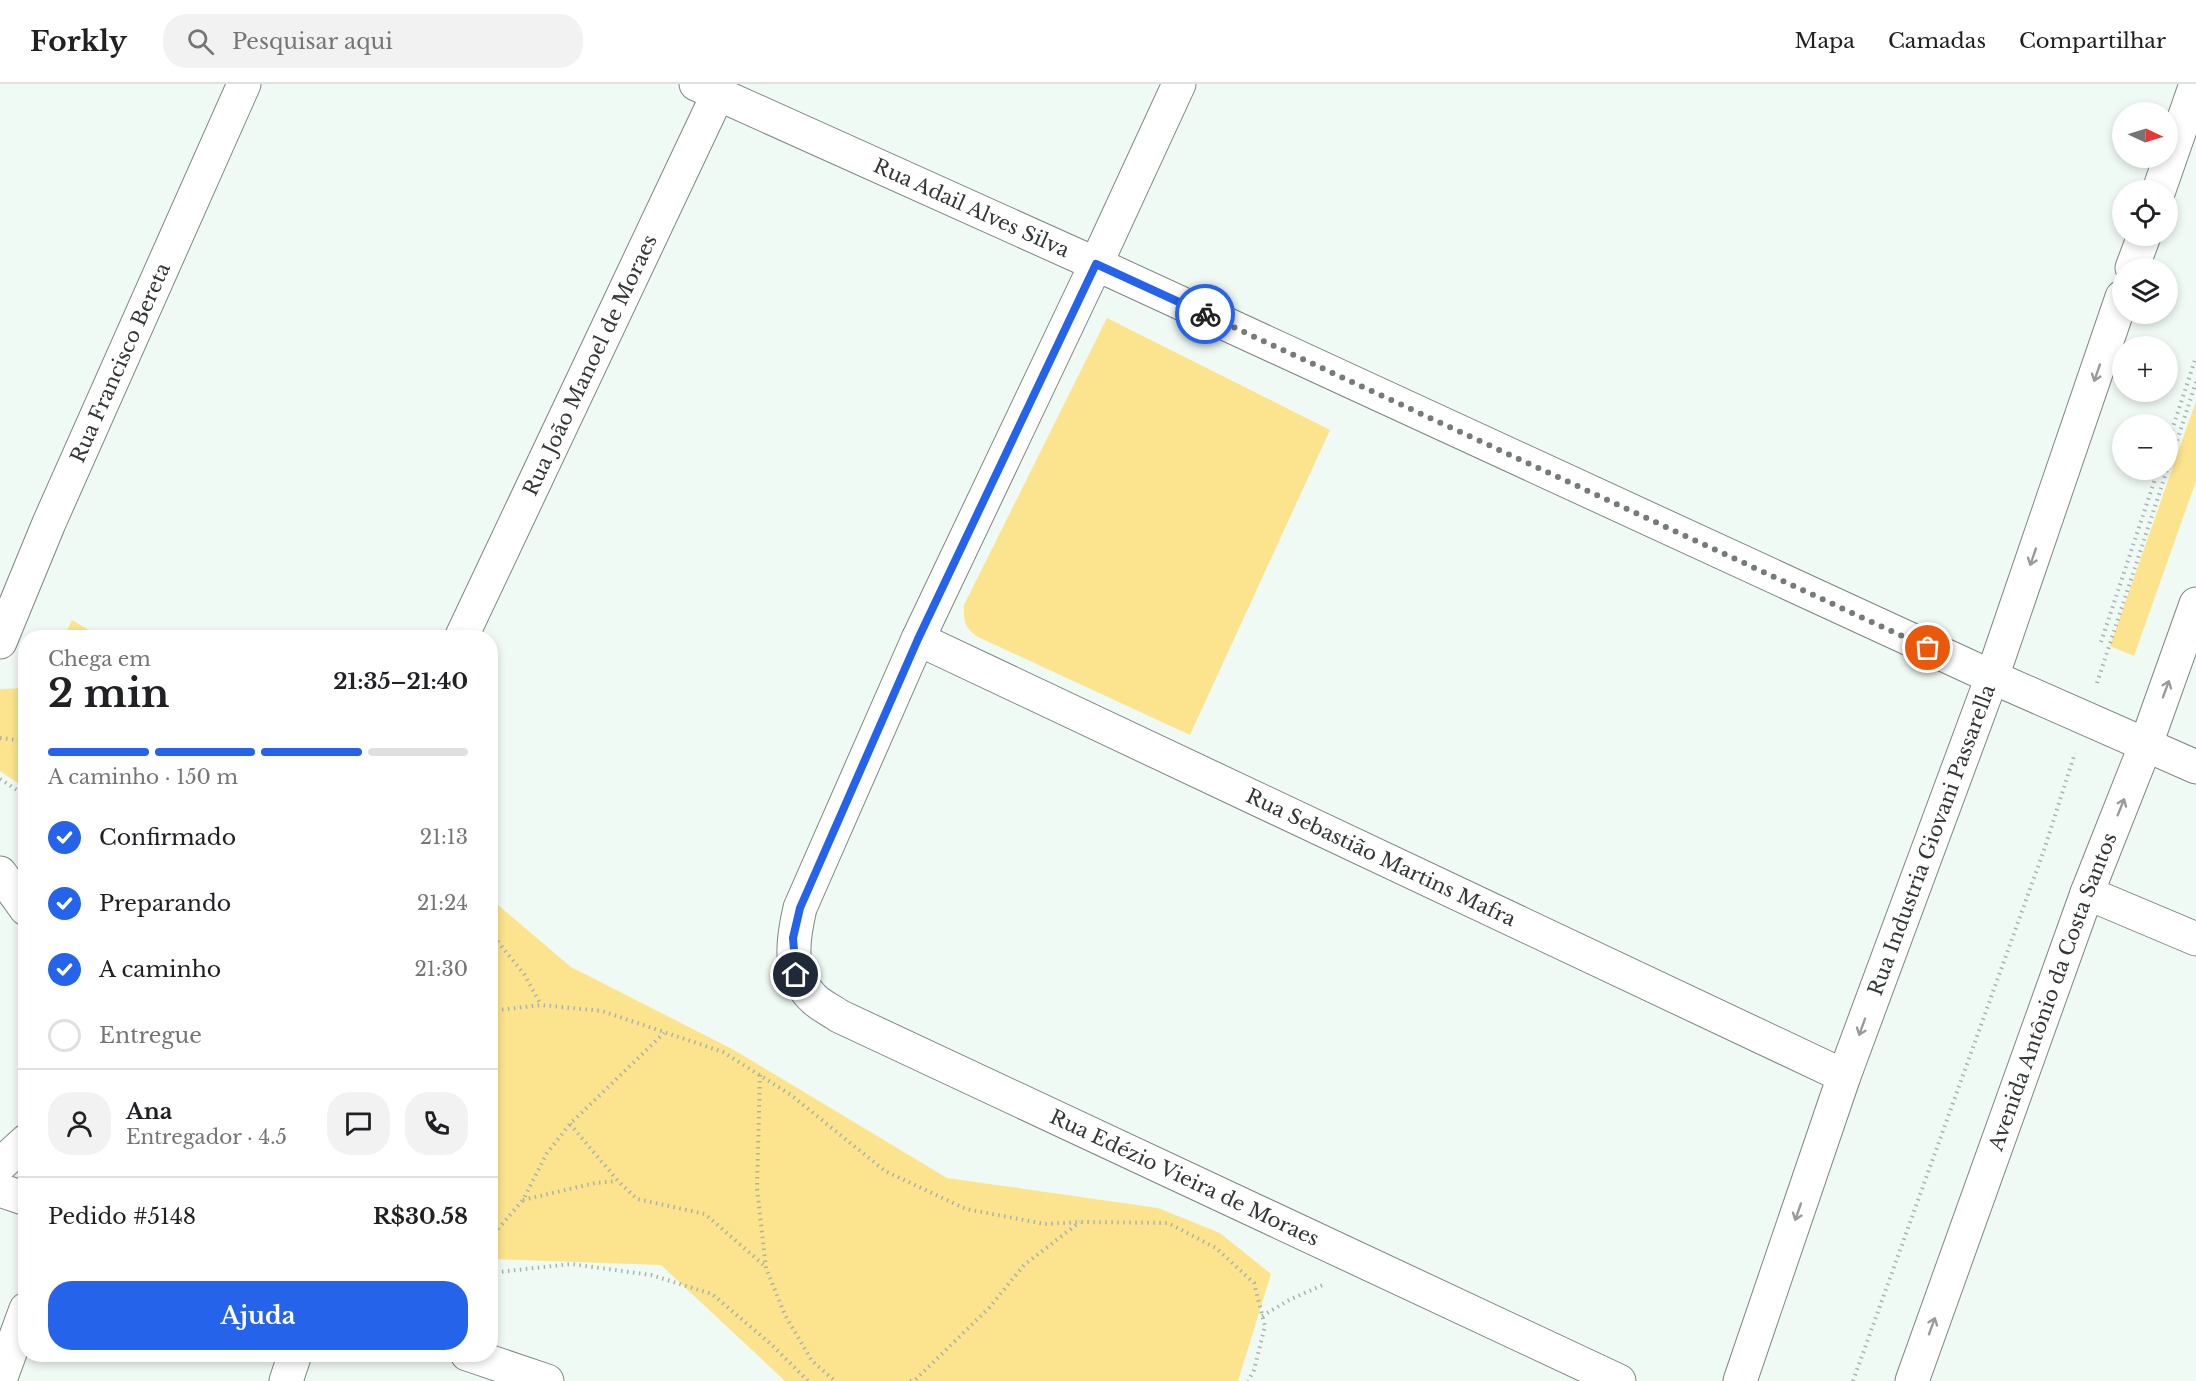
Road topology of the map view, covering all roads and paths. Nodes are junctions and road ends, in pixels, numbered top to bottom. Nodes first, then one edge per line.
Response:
1 (244, 84) edge
2 (1179, 84) edge
3 (2196, 84) edge
4 (707, 89) edge
5 (2162, 180) edge
6 (1096, 264) junction
7 (2113, 324) edge
8 (2196, 357) edge
9 (2196, 382) edge
10 (2177, 414) edge
11 (2178, 436) edge
12 (2155, 480) edge
13 (2163, 480) edge
14 (2196, 604) edge
15 (465, 630) edge
16 (918, 639) junction
17 (0, 642) edge
18 (2101, 642) dead end
19 (1992, 677) junction
20 (2086, 718) junction
21 (0, 738) edge
22 (18, 740) edge
23 (2146, 744) junction
24 (2196, 767) edge
25 (0, 778) edge
26 (18, 790) edge
27 (0, 873) edge
28 (2087, 893) junction
29 (18, 898) edge
30 (2196, 939) edge
31 (498, 942) edge
32 (541, 1005) junction
33 (498, 1010) edge
34 (664, 1033) junction
35 (760, 1076) junction
36 (1844, 1076) junction
37 (570, 1124) junction
38 (18, 1148) edge
39 (0, 1165) edge
40 (618, 1181) junction
41 (0, 1190) edge
42 (18, 1196) edge
43 (523, 1200) junction
44 (1081, 1222) junction
45 (498, 1229) edge
46 (1344, 1252) junction
47 (766, 1268) junction
48 (498, 1271) edge
49 (1262, 1316) junction
50 (18, 1331) edge
51 (292, 1362) edge
52 (491, 1362) edge
53 (0, 1380) edge
54 (286, 1381) edge
55 (547, 1381) edge
56 (808, 1381) edge
57 (835, 1381) edge
58 (910, 1381) edge
59 (1248, 1381) edge
60 (1619, 1381) edge
61 (1740, 1381) edge
62 (1853, 1381) edge
63 (1912, 1381) edge

1 - 17 street, Rua Francisco Bereta
2 - 6 street, Rua Edézio Vieira de Moraes
3 - 5 street
4 - 6 street, Rua Adail Alves Silva
4 - 15 street, Rua João Manoel de Moraes
6 - 16 street, Rua Edézio Vieira de Moraes
6 - 19 street, Rua Adail Alves Silva
7 -> 19 street, Rua Industria Giovani Passarella
8 - 10 path
9 - 11 path
12 - 18 path
13 - 20 path
23 -> 14 street, Avenida Antônio da Costa Santos
16 - 36 street, Rua Sebastião Martins Mafra
16 - 46 street, Rua Edézio Vieira de Moraes
19 - 20 street, Rua Adail Alves Silva
19 -> 36 street, Rua Industria Giovani Passarella
20 - 23 street, Rua Adail Alves Silva
20 - 62 path
21 - 22 path
23 - 24 street, Rua Adail Alves Silva
28 -> 23 street, Avenida Antônio da Costa Santos
25 - 26 path
27 - 29 street
28 - 30 street
63 -> 28 street, Avenida Antônio da Costa Santos
31 - 32 path
32 - 33 path
32 - 34 path
34 - 35 path
34 - 37 path
35 - 44 path
35 - 47 path
36 -> 61 street, Rua Industria Giovani Passarella
37 - 40 path
37 - 43 path
38 - 39 street
40 - 43 path
40 - 47 path
41 - 42 street
43 - 45 path
44 - 49 path
44 - 58 path
46 - 49 path
46 - 60 street, Rua Edézio Vieira de Moraes
47 - 57 path
48 - 56 path
49 - 59 path
50 - 53 street
51 - 54 street
52 - 55 street

